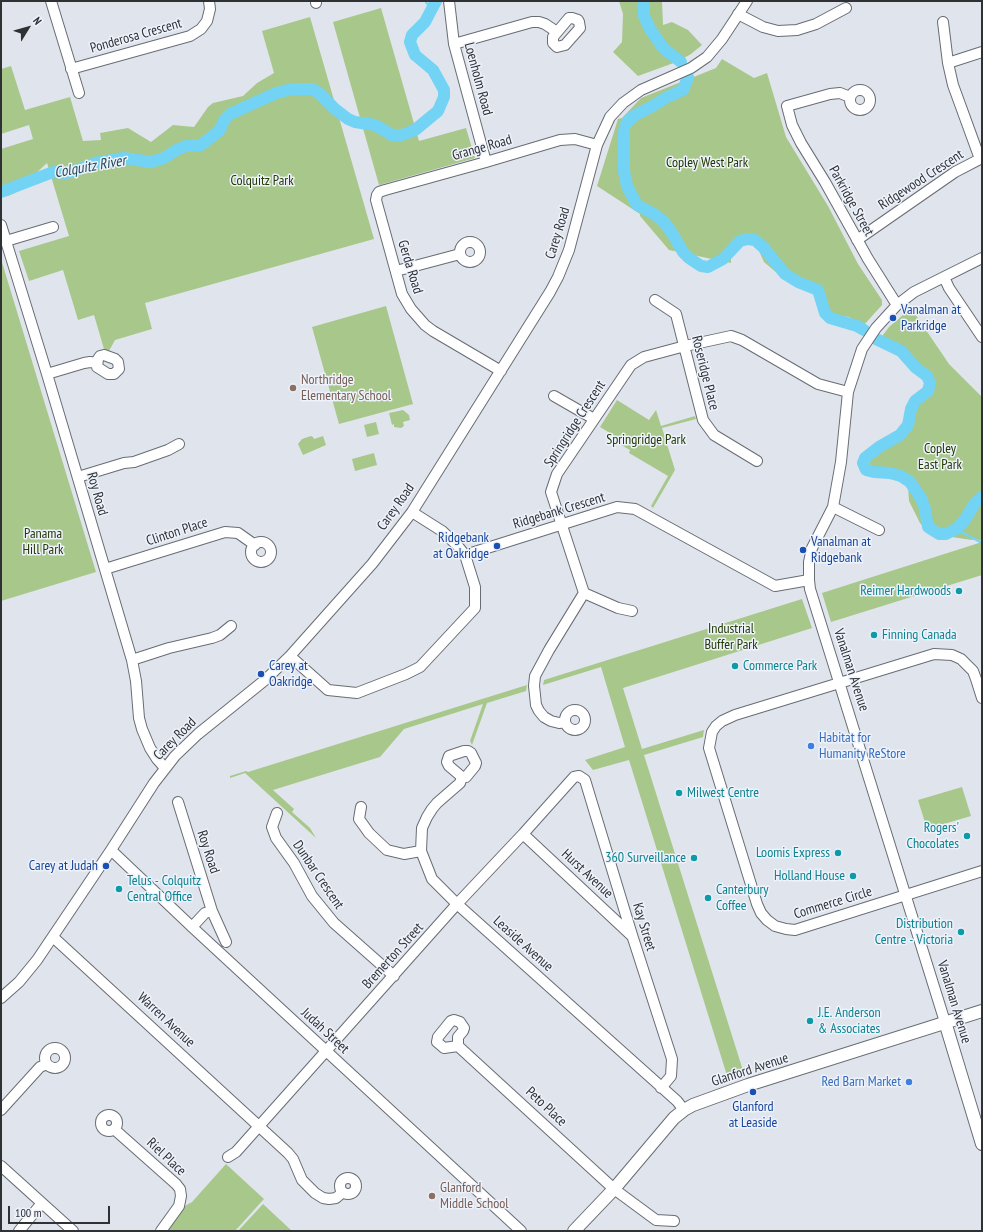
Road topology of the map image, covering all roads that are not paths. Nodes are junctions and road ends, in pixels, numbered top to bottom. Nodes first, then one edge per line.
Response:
1 (51, 1) edge
2 (209, 1) edge
3 (449, 1) edge
4 (746, 1) edge
5 (846, 8) dead end
6 (738, 14) junction
7 (943, 22) dead end
8 (556, 32) dead end
9 (454, 44) junction
10 (982, 52) edge
11 (948, 63) junction
12 (71, 69) junction
13 (79, 93) dead end
14 (850, 97) dead end
15 (596, 145) junction
16 (981, 158) edge
17 (486, 162) junction
18 (377, 195) joint
19 (1, 225) edge
20 (53, 227) dead end
21 (856, 240) junction
22 (6, 241) junction
23 (460, 254) dead end
24 (982, 258) edge
25 (396, 271) junction
26 (944, 277) junction
27 (655, 300) dead end
28 (897, 305) junction
29 (982, 337) edge
30 (685, 346) junction
31 (96, 363) dead end
32 (501, 371) junction
33 (47, 374) junction
34 (848, 392) junction
35 (554, 396) dead end
36 (594, 419) junction
37 (179, 444) dead end
38 (757, 461) dead end
39 (78, 477) junction
40 (833, 507) junction
41 (412, 512) junction
42 (562, 524) junction
43 (879, 530) dead end
44 (255, 545) dead end
45 (465, 555) junction
46 (105, 569) junction
47 (808, 580) junction
48 (584, 593) junction
49 (632, 611) dead end
50 (231, 626) dead end
51 (290, 656) junction
52 (132, 660) junction
53 (840, 684) junction
54 (982, 698) edge
55 (565, 722) dead end
56 (165, 768) junction
57 (579, 776) joint
58 (462, 777) dead end
59 (178, 802) dead end
60 (361, 807) dead end
61 (277, 813) dead end
62 (523, 834) junction
63 (111, 850) junction
64 (421, 851) junction
65 (982, 871) edge
66 (905, 895) junction
67 (457, 904) junction
68 (212, 911) junction
69 (192, 927) junction
70 (632, 935) junction
71 (52, 936) junction
72 (226, 942) dead end
73 (394, 976) junction
74 (1, 998) edge
75 (982, 1011) edge
76 (945, 1022) junction
77 (458, 1046) dead end
78 (326, 1051) junction
79 (47, 1064) dead end
80 (662, 1088) junction
81 (1, 1110) edge
82 (684, 1110) junction
83 (259, 1125) junction
84 (114, 1129) dead end
85 (982, 1144) edge
86 (228, 1157) dead end
87 (1, 1166) edge
88 (614, 1189) junction
89 (343, 1192) dead end
90 (42, 1203) junction
91 (674, 1221) dead end
92 (19, 1231) edge
93 (73, 1231) edge
94 (161, 1231) edge
95 (521, 1231) edge
96 (574, 1231) edge

1 - 12 street
2 - 12 street, Ponderosa Crescent
3 - 9 street, Loenholm Road
4 - 6 street, Carey Road
5 - 6 street
6 - 15 street, Carey Road
7 - 11 street
8 - 9 street
9 - 17 street, Loenholm Road
10 - 11 street
11 - 16 street
12 - 13 street
14 - 21 street, Parkridge Street
15 - 17 street, Grange Road
15 - 32 street, Carey Road
16 - 21 street, Ridgewood Crescent
17 - 18 street, Grange Road
18 - 25 street, Gerda Road
19 - 22 street, Roy Road
20 - 22 street
21 - 28 street, Parkridge Street
22 - 33 street, Roy Road
23 - 25 street
24 - 26 street, Vanalman Avenue
25 - 32 street, Gerda Road
26 - 28 street, Vanalman Avenue
26 - 29 street
27 - 30 street, Roseridge Place
28 - 34 street, Vanalman Avenue
30 - 34 street, Springridge Crescent
30 - 36 street, Springridge Crescent
30 - 38 street, Roseridge Place
31 - 33 street
32 - 41 street, Carey Road
33 - 39 street, Roy Road
34 - 40 street, Vanalman Avenue
35 - 36 street
36 - 42 street, Springridge Crescent
37 - 39 street
39 - 46 street, Roy Road
40 - 43 street
40 - 47 street, Vanalman Avenue
41 - 45 street
41 - 51 street, Carey Road
42 - 45 street, Ridgebank Crescent
42 - 47 street, Ridgebank Crescent
42 - 48 street, Springridge Crescent
44 - 46 street, Clinton Place
45 - 51 street
46 - 52 street, Roy Road
47 - 53 street, Vanalman Avenue
48 - 49 street
48 - 55 street
50 - 52 street
51 - 56 street, Carey Road
52 - 56 street, Roy Road
53 - 54 street, Commerce Circle
53 - 66 street, Vanalman Avenue
53 - 66 street, Commerce Circle
56 - 63 street, Carey Road
57 - 62 street, Bremerton Street
57 - 70 street, Kay Street
58 - 64 street, Leaside Avenue
59 - 68 street, Roy Road
60 - 64 street
61 - 73 street, Dunbar Crescent
62 - 67 street, Bremerton Street
62 - 70 street, Hurst Avenue
63 - 69 street, Judah Street
63 - 71 street, Carey Road
64 - 67 street, Leaside Avenue
65 - 66 street, Commerce Circle
66 - 76 street, Vanalman Avenue
67 - 73 street, Bremerton Street
67 - 80 street, Leaside Avenue
68 - 69 street
68 - 72 street, Roy Road
69 - 78 street, Judah Street
70 - 80 street, Kay Street
71 - 74 street, Carey Road
71 - 83 street, Warren Avenue
73 - 78 street, Bremerton Street
75 - 76 main road, Glanford Avenue
76 - 82 main road, Glanford Avenue
76 - 85 main road, Vanalman Avenue
77 - 88 street, Peto Place
78 - 83 street, Bremerton Street
78 - 95 street, Judah Street
79 - 81 street
80 - 82 street, Leaside Avenue
82 - 88 main road, Glanford Avenue
83 - 86 street, Bremerton Street
83 - 89 street, Warren Avenue
84 - 94 street, Riel Place
87 - 90 street
88 - 91 street, Peto Place
88 - 96 main road, Glanford Avenue
90 - 92 street
90 - 93 street

